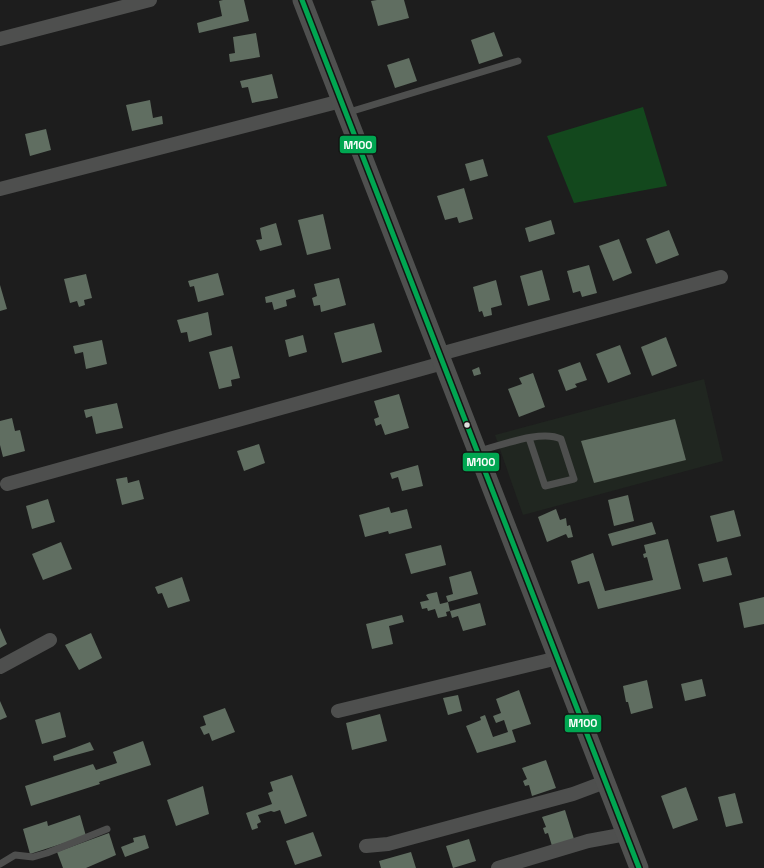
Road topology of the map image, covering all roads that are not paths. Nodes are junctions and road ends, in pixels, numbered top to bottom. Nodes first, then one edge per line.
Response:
1 (150, 0) edge
2 (302, 0) edge
3 (0, 40) edge
4 (518, 61) dead end
5 (343, 107) junction
6 (0, 188) edge
7 (721, 277) dead end
8 (441, 359) junction
9 (529, 438) junction
10 (477, 451) junction
11 (7, 484) dead end
12 (50, 640) dead end
13 (558, 658) junction
14 (0, 667) edge
15 (338, 711) dead end
16 (605, 782) junction
17 (107, 829) dead end
18 (626, 834) junction
19 (366, 846) dead end
20 (0, 864) edge
21 (498, 868) edge
22 (639, 868) edge

1 - 3 street
2 - 5 main road
4 - 5 lane
5 - 6 street
5 - 8 main road
7 - 8 street
8 - 10 main road
8 - 11 street
9 - 9 lane
9 - 10 lane
10 - 13 main road
12 - 14 street
13 - 15 street
13 - 16 main road
16 - 18 main road
16 - 19 street
17 - 20 lane
18 - 21 street
18 - 22 main road

